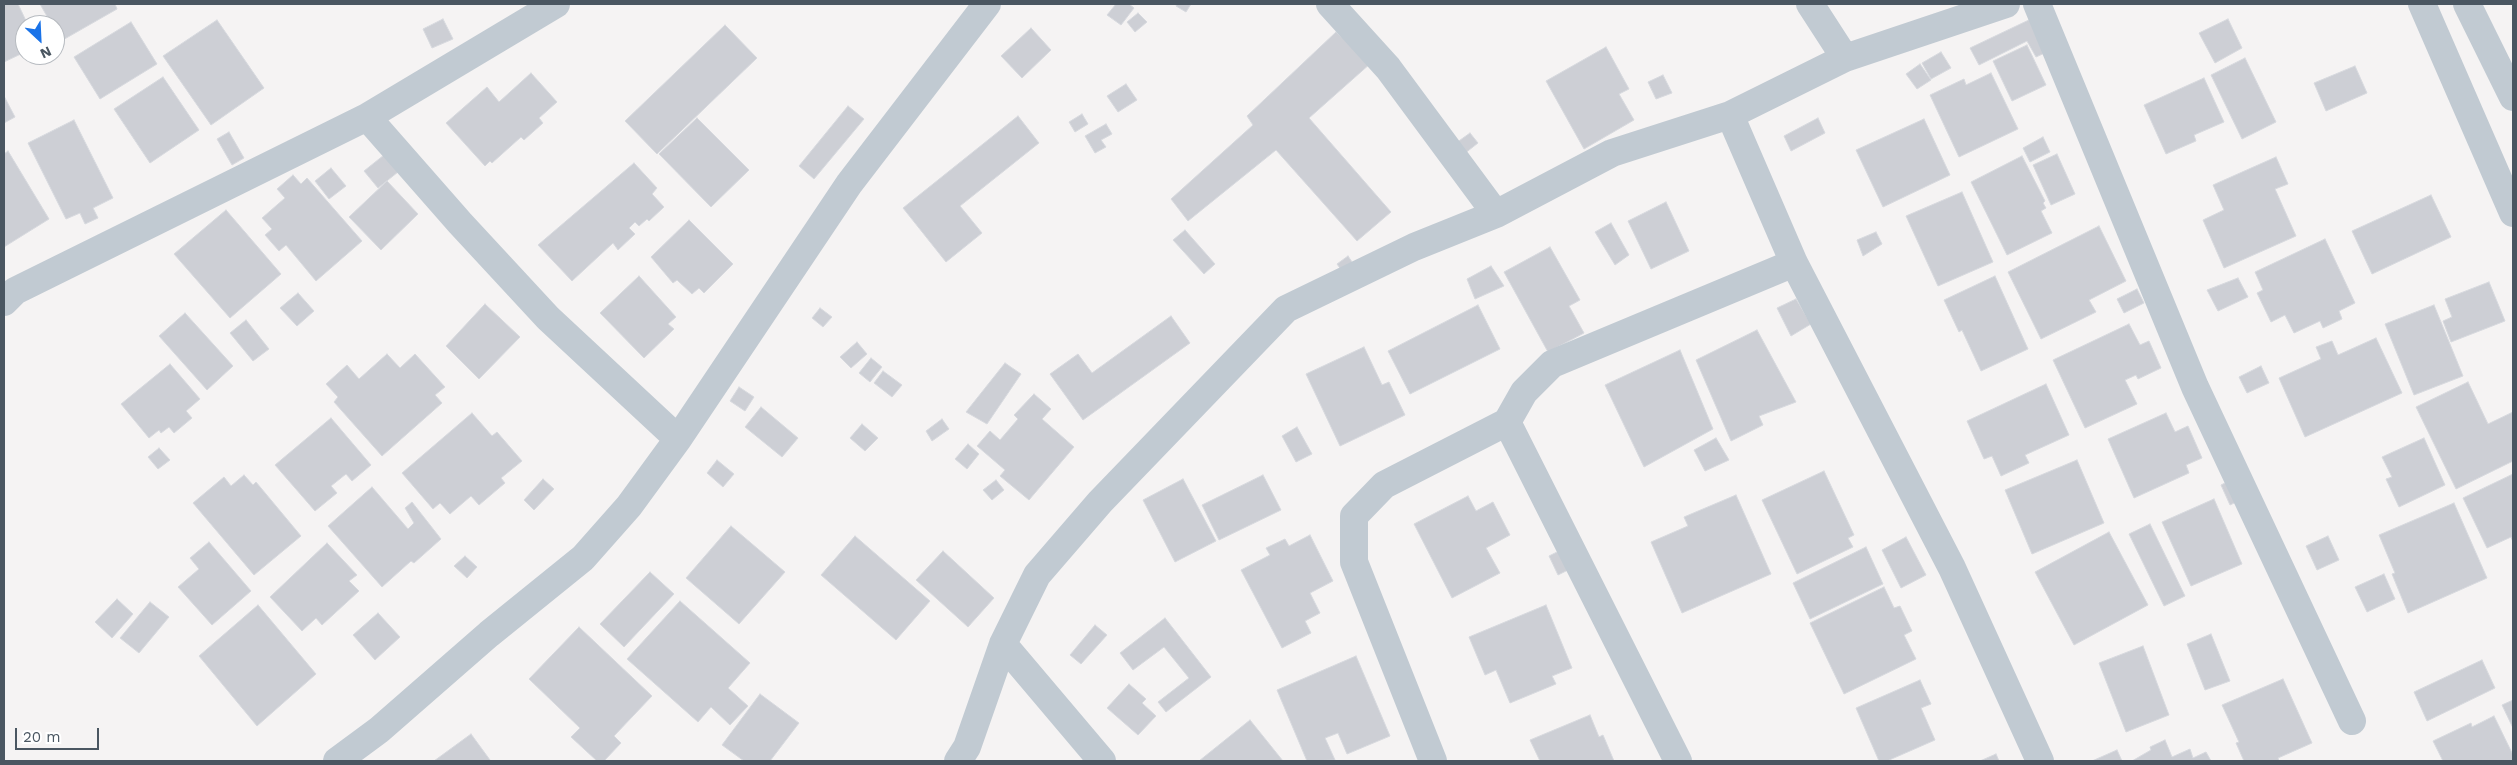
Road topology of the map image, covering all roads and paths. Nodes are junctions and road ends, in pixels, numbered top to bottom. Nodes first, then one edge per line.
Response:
1 (556, 4) edge
2 (987, 4) edge
3 (1330, 4) edge
4 (1810, 4) edge
5 (2006, 4) edge
6 (2038, 4) edge
7 (2422, 4) edge
8 (2467, 4) edge
9 (1845, 58) junction
10 (2513, 96) edge
11 (1730, 115) junction
12 (367, 117) junction
13 (1496, 214) junction
14 (2513, 214) edge
15 (1794, 262) junction
16 (4, 302) edge
17 (1507, 422) junction
18 (678, 439) junction
19 (1003, 644) junction
20 (2352, 721) dead end
21 (337, 761) edge
22 (958, 761) edge
23 (1102, 761) edge
24 (1433, 761) edge
25 (1678, 761) edge
26 (2040, 761) edge

1 - 12 street
2 - 18 street
3 - 13 street
4 - 9 street
5 - 9 street
6 - 20 street
7 - 14 street
8 - 10 street
9 - 11 street
11 - 13 street
11 - 15 street
12 - 16 street
12 - 18 street
13 - 19 street
15 - 17 street
15 - 26 street
17 - 24 street
17 - 25 street
18 - 21 street
19 - 22 street
19 - 23 street

